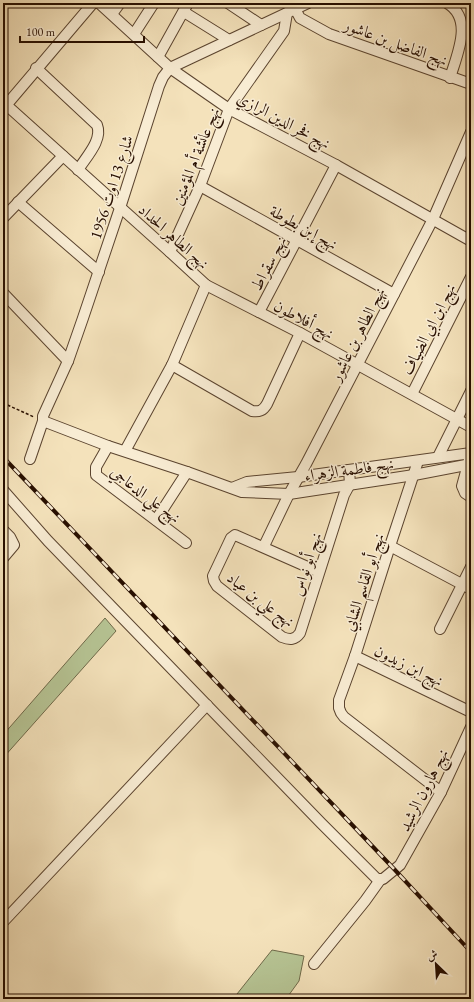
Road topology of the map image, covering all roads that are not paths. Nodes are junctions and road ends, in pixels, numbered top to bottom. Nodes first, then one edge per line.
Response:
1 (93, 3) edge
2 (99, 3) edge
3 (120, 3) edge
4 (154, 3) edge
5 (228, 3) edge
6 (308, 3) edge
7 (447, 3) edge
8 (186, 7) edge
9 (291, 8) edge
10 (112, 14) junction
11 (262, 25) junction
12 (134, 34) junction
13 (229, 40) junction
14 (158, 57) junction
15 (36, 68) junction
16 (170, 68) junction
17 (450, 78) junction
18 (471, 84) edge
19 (4, 105) edge
20 (229, 109) junction
21 (471, 132) edge
22 (63, 156) junction
23 (336, 165) junction
24 (78, 170) junction
25 (200, 186) junction
26 (18, 202) junction
27 (120, 208) junction
28 (3, 218) edge
29 (433, 219) junction
30 (297, 241) junction
31 (471, 241) edge
32 (170, 252) junction
33 (99, 272) junction
34 (471, 277) edge
35 (206, 285) junction
36 (3, 293) edge
37 (394, 294) junction
38 (259, 312) junction
39 (300, 333) junction
40 (68, 361) junction
41 (172, 365) junction
42 (358, 365) junction
43 (471, 391) edge
44 (412, 394) junction
45 (456, 418) junction
46 (43, 421) junction
47 (471, 426) edge
48 (108, 446) junction
49 (125, 451) junction
50 (471, 453) edge
51 (438, 457) junction
52 (30, 459) dead end
53 (418, 460) junction
54 (469, 464) edge
55 (349, 470) junction
56 (187, 472) junction
57 (336, 472) junction
58 (414, 475) junction
59 (298, 477) junction
60 (350, 484) junction
61 (338, 486) junction
62 (232, 488) junction
63 (3, 490) edge
64 (289, 494) junction
65 (344, 495) junction
66 (471, 497) edge
67 (156, 520) junction
68 (3, 530) edge
69 (186, 543) dead end
70 (264, 546) junction
71 (390, 546) junction
72 (3, 558) edge
73 (471, 567) edge
74 (319, 572) junction
75 (466, 586) edge
76 (440, 629) dead end
77 (292, 639) joint
78 (355, 656) junction
79 (207, 704) junction
80 (471, 712) edge
81 (471, 727) edge
82 (441, 792) junction
83 (380, 880) junction
84 (3, 922) edge
85 (314, 964) dead end

1 - 15 street
2 - 10 street, نهج فخر الدين الرازي
3 - 10 street
4 - 12 street
5 - 11 street
6 - 9 street
7 - 17 street
8 - 13 street
8 - 14 street
9 - 11 street
9 - 17 street, نهج الفاضل بن عاشور
9 - 20 street, نهج عائشة أم المؤمنين
10 - 12 street, نهج فخر الدين الرازي
11 - 13 street
12 - 14 street, نهج فخر الدين الرازي
13 - 16 street
14 - 16 street, نهج فخر الدين الرازي
15 - 19 street
15 - 24 street
16 - 20 street, نهج فخر الدين الرازي
16 - 27 street, شارع 13 اوت 1956
17 - 18 street, نهج الفاضل بن عاشور
19 - 22 street, نهج الطاهر الحداد
20 - 23 street, نهج فخر الدين الرازي
20 - 25 street, نهج عائشة أم المؤمنين
21 - 29 street, نهج الطاهر بن عاشور
22 - 24 street, نهج الطاهر الحداد
22 - 26 street
23 - 29 street, نهج فخر الدين الرازي
23 - 30 street, نهج سقراط
24 - 27 street, نهج الطاهر الحداد
25 - 30 street, نهج إبن بطوطة
25 - 32 street, نهج عائشة أم المؤمنين
26 - 28 street
26 - 33 street
27 - 32 street, نهج الطاهر الحداد
27 - 33 street, شارع 13 اوت 1956
29 - 31 street, نهج فخر الدين الرازي
29 - 37 street, نهج الطاهر بن عاشور
30 - 37 street, نهج إبن بطوطة
30 - 38 street, نهج سقراط
32 - 35 street, نهج الطاهر الحداد
33 - 40 street, شارع 13 اوت 1956
34 - 44 street, نهج ابن ابي الضياف
35 - 38 street, نهج أفلاطون
35 - 41 street, نهج الطاهر الحداد
36 - 40 street
37 - 42 street, نهج الطاهر بن عاشور
38 - 39 street, نهج أفلاطون
39 - 41 street
39 - 42 street, نهج أفلاطون
40 - 46 street, شارع 13 اوت 1956
41 - 49 street, نهج الطاهر الحداد
42 - 44 street, نهج أفلاطون
42 - 59 street, نهج الطاهر بن عاشور
43 - 45 street
44 - 45 street, نهج أفلاطون
45 - 47 street, نهج أفلاطون
45 - 51 street
46 - 48 street, نهج فاطمة الزهراء
46 - 52 street, شارع 13 اوت 1956
48 - 49 street, نهج فاطمة الزهراء
48 - 67 street, نهج علي الدعاجي
49 - 56 street, نهج فاطمة الزهراء
50 - 51 street, نهج فاطمة الزهراء
50 - 54 street
51 - 53 street, نهج فاطمة الزهراء
53 - 55 street, نهج فاطمة الزهراء
53 - 58 street, نهج أبو القاسم الشابي
54 - 58 street, نهج فاطمة الزهراء
54 - 66 street
55 - 57 street, نهج فاطمة الزهراء
55 - 60 street
56 - 62 street, نهج فاطمة الزهراء
56 - 67 street
57 - 59 street, نهج فاطمة الزهراء
57 - 61 street
58 - 60 street, نهج فاطمة الزهراء
58 - 71 street, نهج أبو القاسم الشابي
59 - 62 street, نهج فاطمة الزهراء
59 - 64 street, نهج الطاهر بن عاشور
60 - 61 street, نهج فاطمة الزهراء
60 - 65 street, نهج أبو نواس
61 - 64 street, نهج فاطمة الزهراء
61 - 65 street
62 - 64 street, نهج فاطمة الزهراء
63 - 79 street
64 - 70 street, نهج الطاهر بن عاشور
65 - 74 street, نهج أبو نواس
67 - 69 street, نهج علي الدعاجي
68 - 72 street
70 - 74 street
70 - 77 street, نهج علي بن عياد
71 - 75 street
71 - 78 street, نهج أبو القاسم الشابي
73 - 75 street
74 - 77 street, نهج أبو نواس
75 - 76 street
78 - 80 street, نهج ابن زيدون
78 - 82 street, نهج أبو القاسم الشابي
79 - 83 street
79 - 84 street
81 - 82 street, نهج هارون الرشيد
82 - 83 street, نهج هارون الرشيد
83 - 85 street

